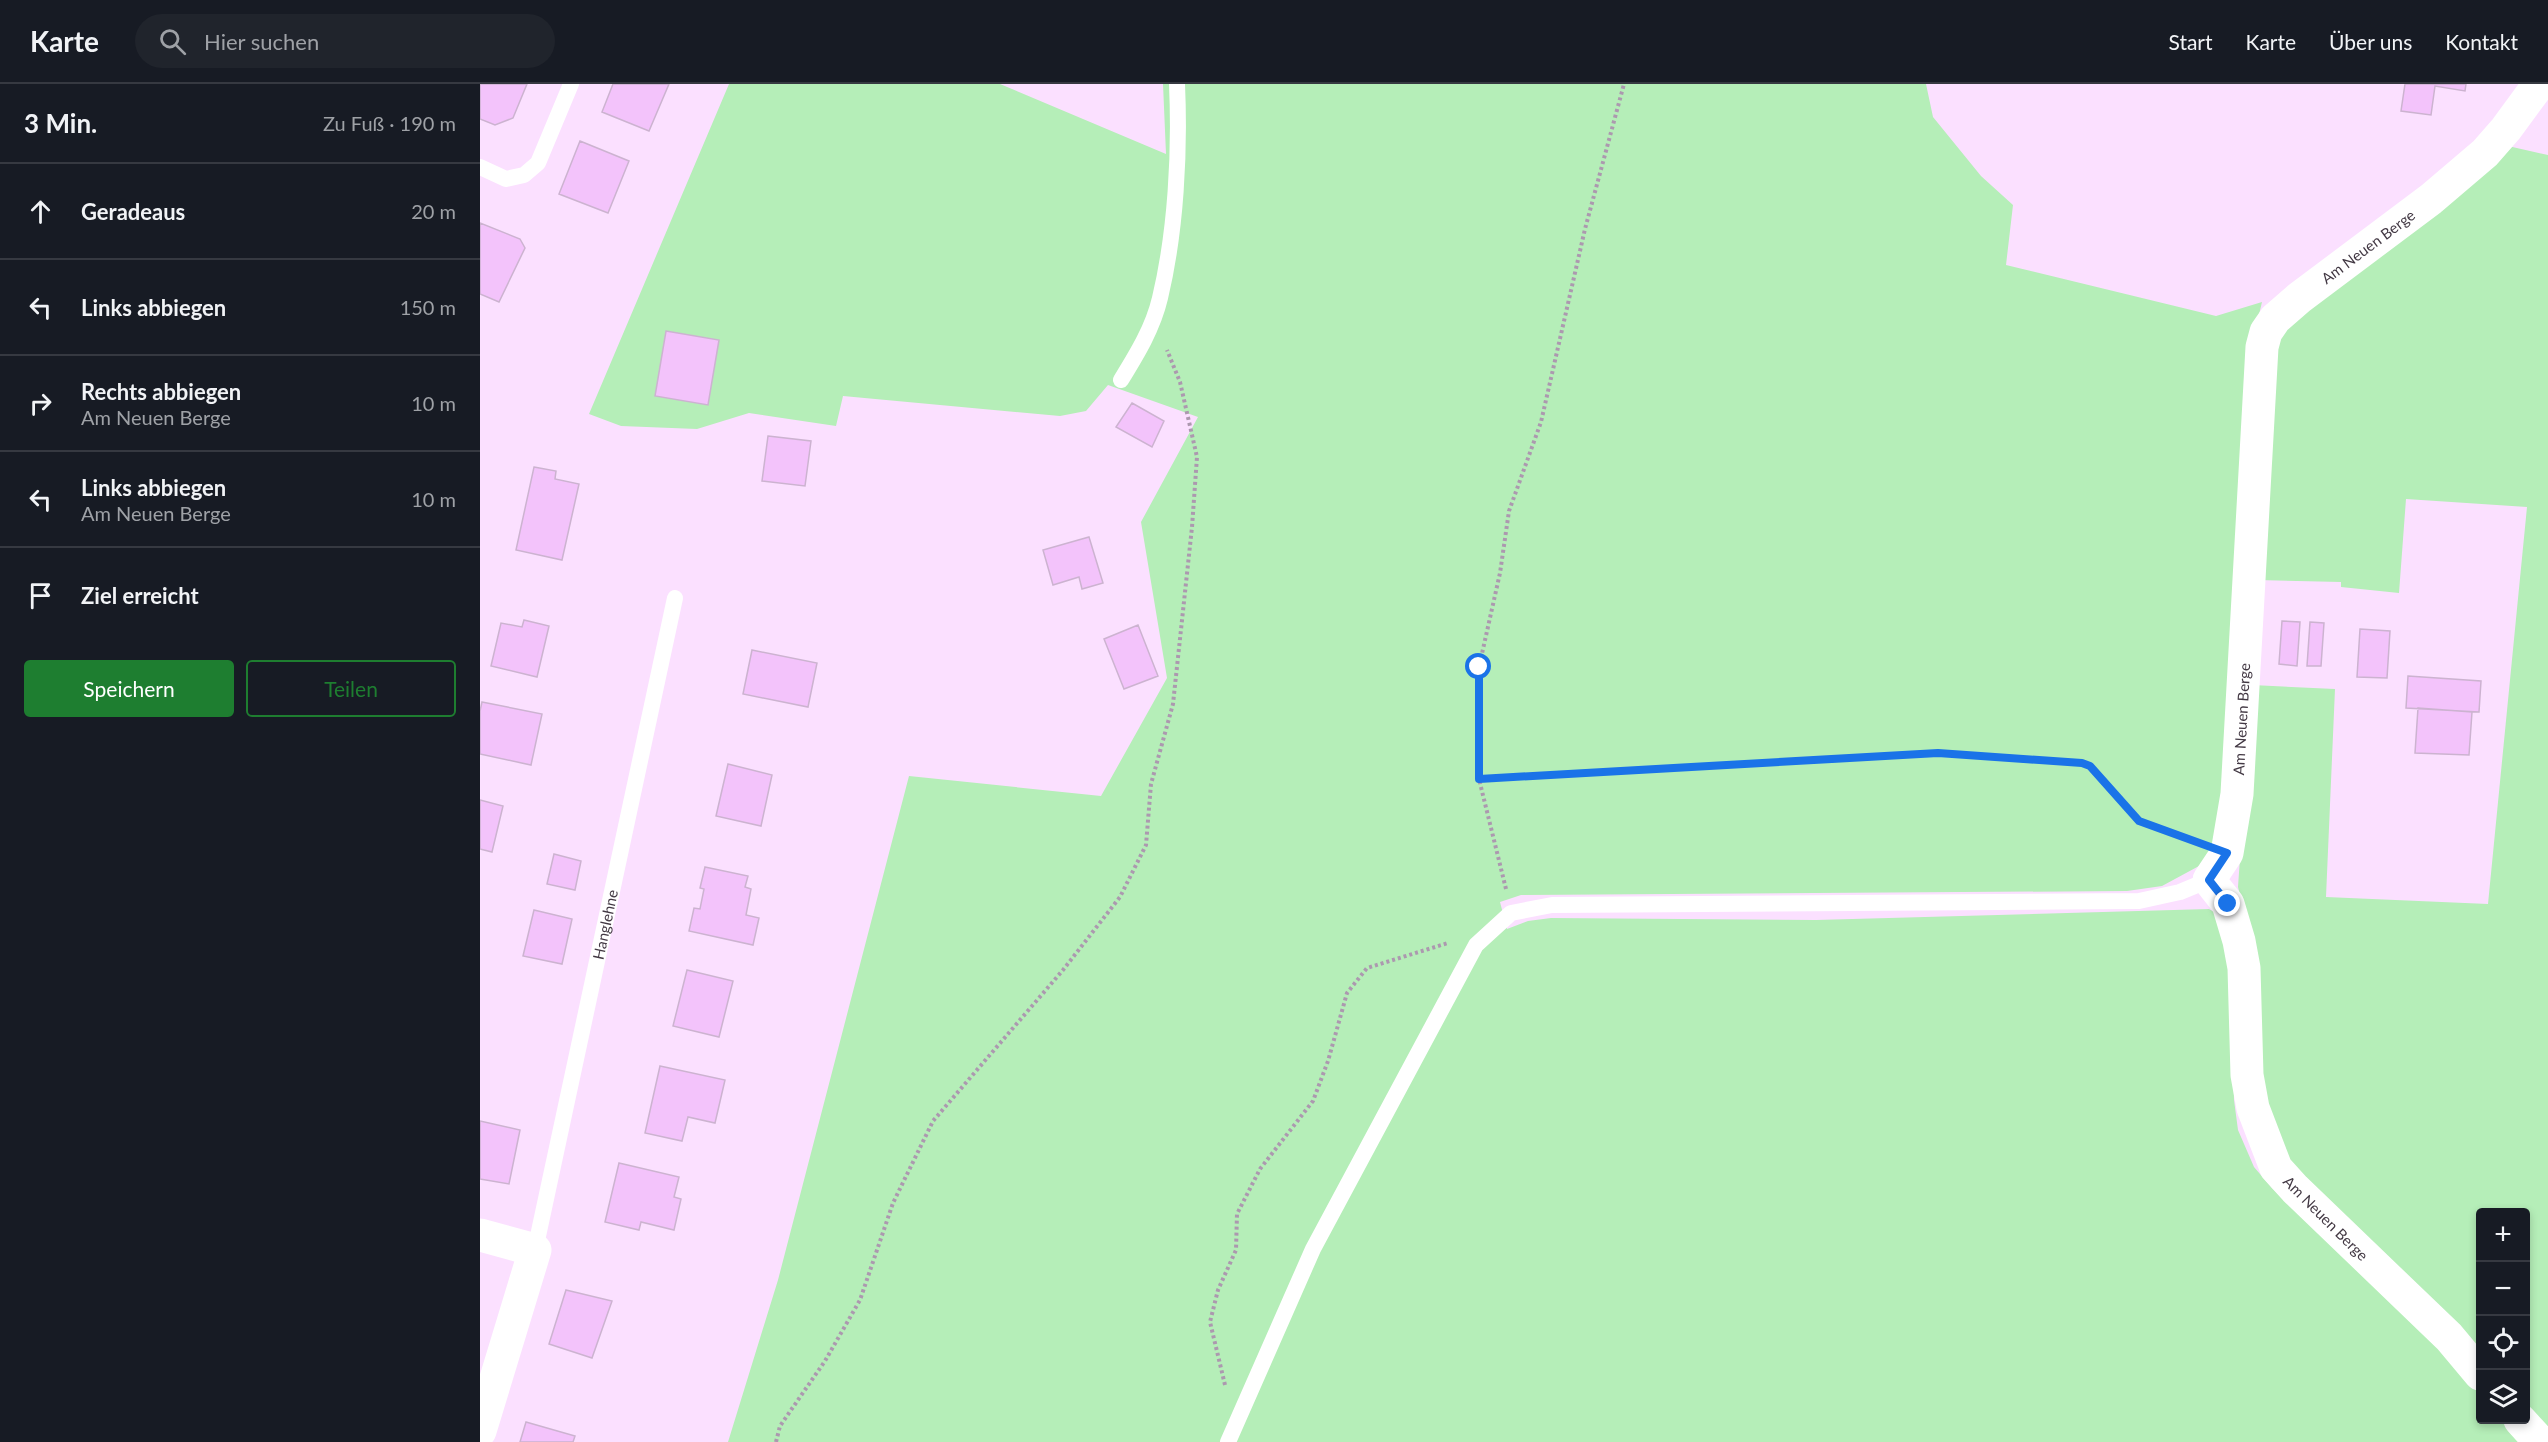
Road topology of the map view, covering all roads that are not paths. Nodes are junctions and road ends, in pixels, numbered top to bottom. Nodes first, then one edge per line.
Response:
1 (571, 84) edge
2 (1177, 84) edge
3 (2539, 84) edge
4 (480, 167) edge
5 (1121, 380) dead end
6 (675, 598) dead end
7 (2209, 880) junction
8 (480, 1235) edge
9 (535, 1250) junction
10 (2478, 1370) edge
11 (2524, 1424) edge
12 (480, 1431) edge
13 (1232, 1434) edge
14 (2540, 1442) edge

1 - 4 lane
2 - 5 lane
3 - 7 street, Am Neuen Berge
6 - 9 lane, Hanglehne
7 - 10 street, Am Neuen Berge
7 - 13 lane
8 - 9 street
9 - 12 street, Hanglehne
11 - 14 street

